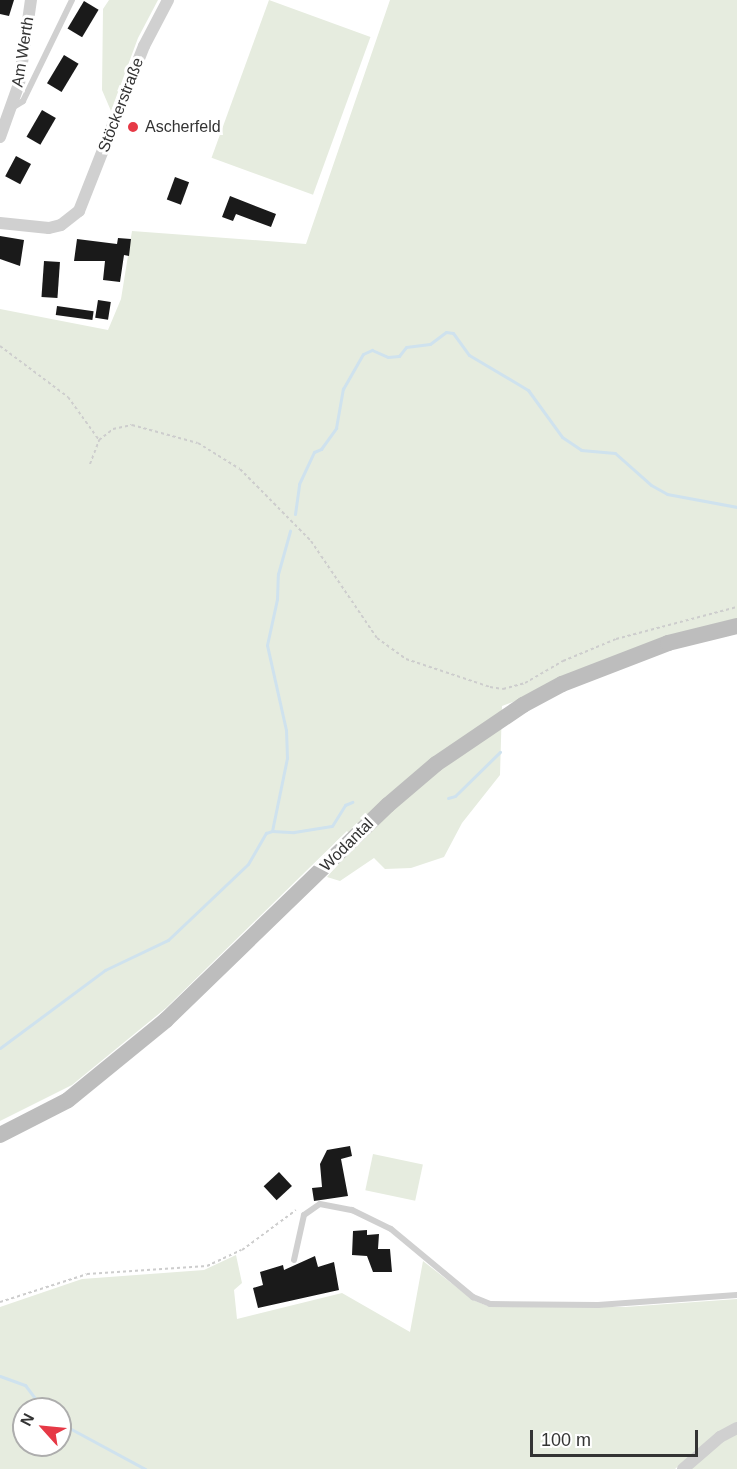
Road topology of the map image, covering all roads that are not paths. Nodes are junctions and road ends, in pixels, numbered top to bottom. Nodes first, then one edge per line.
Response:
1 (31, 0) edge
2 (72, 0) edge
3 (168, 0) edge
4 (12, 108) junction
5 (0, 137) edge
6 (0, 223) edge
7 (737, 626) edge
8 (0, 1135) edge
9 (294, 1260) dead end
10 (737, 1295) edge
11 (737, 1428) edge
12 (682, 1469) edge

1 - 4 street, Am Werth
2 - 4 lane
3 - 6 street, Stöckerstraße
4 - 5 street, Am Werth
7 - 8 main road, Wodantal
9 - 10 lane
11 - 12 street

